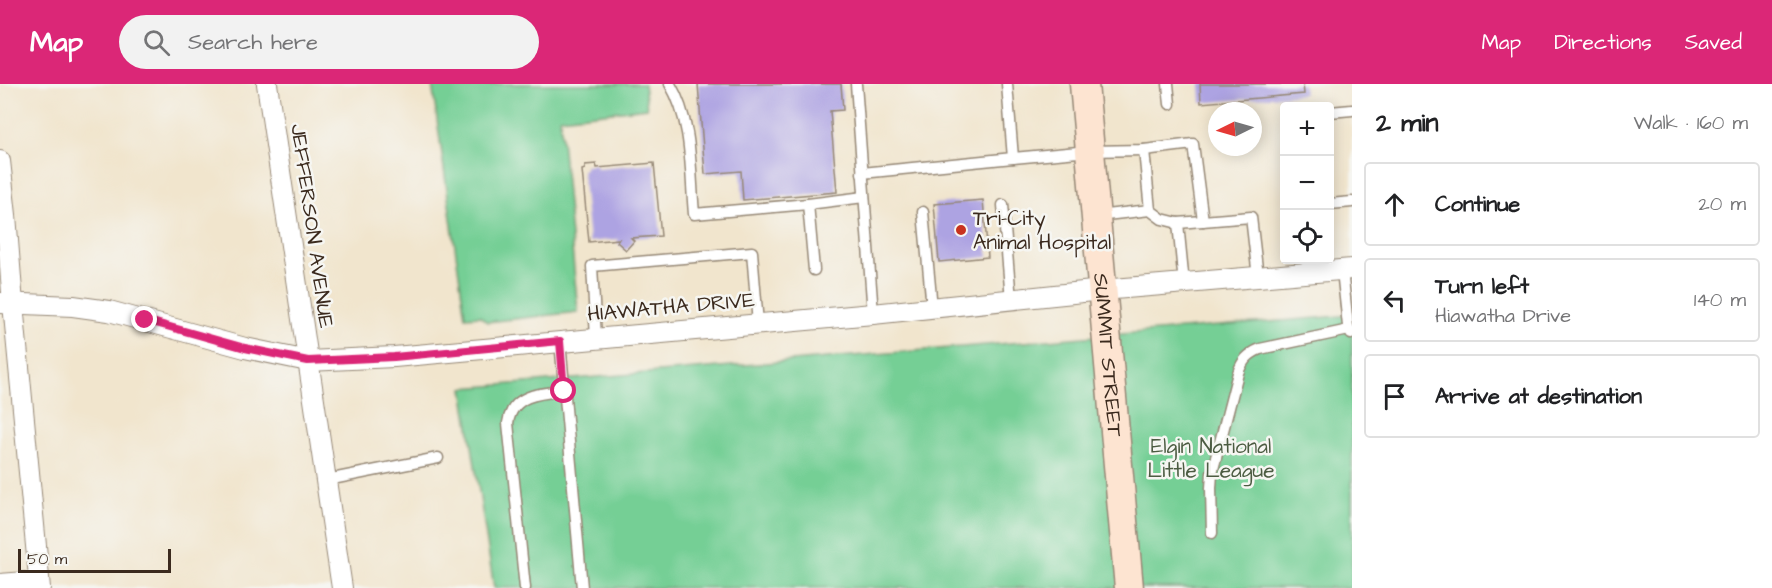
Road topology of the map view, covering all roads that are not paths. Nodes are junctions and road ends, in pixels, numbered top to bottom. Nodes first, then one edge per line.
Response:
1 (267, 84) edge
2 (670, 84) edge
3 (856, 84) edge
4 (1007, 84) edge
5 (1084, 84) edge
6 (1168, 84) edge
7 (1170, 104) dead end
8 (1352, 110) edge
9 (1334, 112) edge
10 (1144, 150) junction
11 (1089, 151) junction
12 (1013, 158) junction
13 (0, 161) edge
14 (862, 173) junction
15 (864, 197) junction
16 (1352, 202) edge
17 (808, 204) junction
18 (1334, 204) edge
19 (1004, 205) dead end
20 (1150, 210) junction
21 (923, 212) dead end
22 (1096, 216) junction
23 (1203, 221) junction
24 (1178, 223) junction
25 (1347, 269) edge
26 (814, 270) dead end
27 (1258, 277) junction
28 (1184, 284) junction
29 (1102, 290) junction
30 (1011, 300) junction
31 (6, 303) edge
32 (932, 308) junction
33 (873, 314) junction
34 (758, 324) junction
35 (1350, 332) edge
36 (596, 338) junction
37 (560, 341) junction
38 (308, 361) junction
39 (564, 391) junction
40 (438, 458) dead end
41 (327, 480) junction
42 (1212, 533) dead end
43 (0, 584) edge
44 (39, 584) edge
45 (342, 588) edge
46 (525, 588) edge
47 (582, 588) edge
48 (1129, 588) edge

1 - 38 street, JEFFERSON AVENUE
2 - 17 lane
3 - 14 lane
4 - 12 lane
5 - 11 main road, SUMMIT STREET
6 - 7 lane
8 - 9 lane
10 - 11 lane
10 - 20 lane
10 - 23 lane
11 - 12 lane
11 - 22 main road, SUMMIT STREET
12 - 14 lane
13 - 31 street
14 - 15 lane
15 - 17 lane
15 - 33 lane
16 - 18 lane
17 - 26 lane
19 - 30 lane
20 - 22 lane
20 - 24 lane
21 - 32 lane
22 - 29 main road, SUMMIT STREET
23 - 24 lane
23 - 27 lane
24 - 28 lane
25 - 27 street, HIAWATHA DRIVE
25 - 35 lane
27 - 28 street, HIAWATHA DRIVE
28 - 29 street, HIAWATHA DRIVE
29 - 30 street, HIAWATHA DRIVE
29 - 48 main road, SUMMIT STREET
30 - 32 street, HIAWATHA DRIVE
31 - 38 street, HIAWATHA DRIVE
31 - 44 street
32 - 33 street, HIAWATHA DRIVE
33 - 34 street, HIAWATHA DRIVE
34 - 36 street, HIAWATHA DRIVE
34 - 36 lane
35 - 42 lane
36 - 37 street, HIAWATHA DRIVE
37 - 38 street, HIAWATHA DRIVE
37 - 39 lane
38 - 41 street, JEFFERSON AVENUE
39 - 46 lane
39 - 47 lane
40 - 41 lane
41 - 45 street, JEFFERSON AVENUE
43 - 44 street

